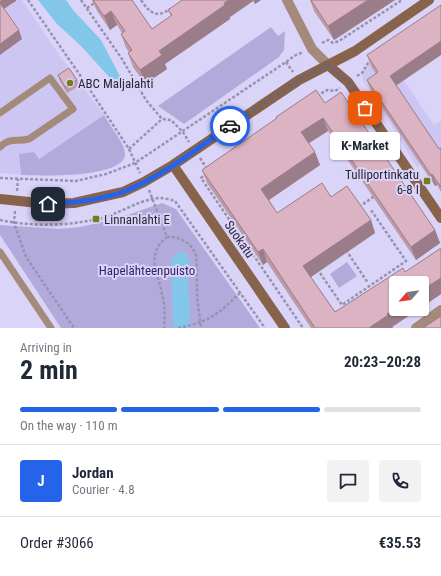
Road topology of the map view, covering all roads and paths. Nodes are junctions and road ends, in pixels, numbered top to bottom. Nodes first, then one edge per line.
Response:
1 (28, 0) edge
2 (81, 0) edge
3 (99, 0) edge
4 (140, 0) edge
5 (402, 0) edge
6 (429, 0) edge
7 (291, 2) edge
8 (87, 8) junction
9 (171, 9) edge
10 (328, 40) edge
11 (294, 56) dead end
12 (375, 57) edge
13 (328, 65) junction
14 (362, 73) dead end
15 (335, 91) dead end
16 (312, 99) edge
17 (0, 113) edge
18 (162, 119) junction
19 (183, 132) junction
20 (2, 142) edge
21 (129, 149) junction
22 (135, 163) junction
23 (173, 165) junction
24 (208, 172) edge
25 (0, 178) edge
26 (381, 191) edge
27 (0, 199) edge
28 (153, 200) junction
29 (356, 209) edge
30 (371, 210) dead end
31 (441, 218) edge
32 (0, 220) edge
33 (14, 223) junction
34 (167, 237) junction
35 (343, 246) edge
36 (0, 252) edge
37 (320, 273) dead end
38 (368, 283) dead end
39 (241, 292) junction
40 (441, 310) edge
41 (201, 323) junction
42 (52, 328) edge
43 (74, 328) edge
44 (164, 328) edge
45 (178, 328) edge
46 (202, 328) edge
47 (265, 328) edge
48 (285, 328) edge
49 (303, 328) edge
50 (416, 328) edge

1 - 21 path
2 - 8 path
3 - 8 path
4 - 9 path
5 - 10 path
6 - 13 main road
7 - 13 street
8 - 18 path
11 - 19 path
12 - 14 path
13 - 23 main road
13 - 31 main road
15 - 16 path
17 - 20 lane
18 - 19 path
18 - 21 path
19 - 22 path
21 - 22 path
22 - 25 path
23 - 27 main road
23 - 48 main road, Suokatu
24 - 49 path
26 - 29 path
28 - 33 path
28 - 34 path
28 - 39 path
30 - 37 path
32 - 33 path
33 - 43 path
34 - 41 path
34 - 44 path
35 - 38 path
36 - 42 lane
39 - 41 path
39 - 47 path
40 - 50 street
41 - 45 path
41 - 46 path

